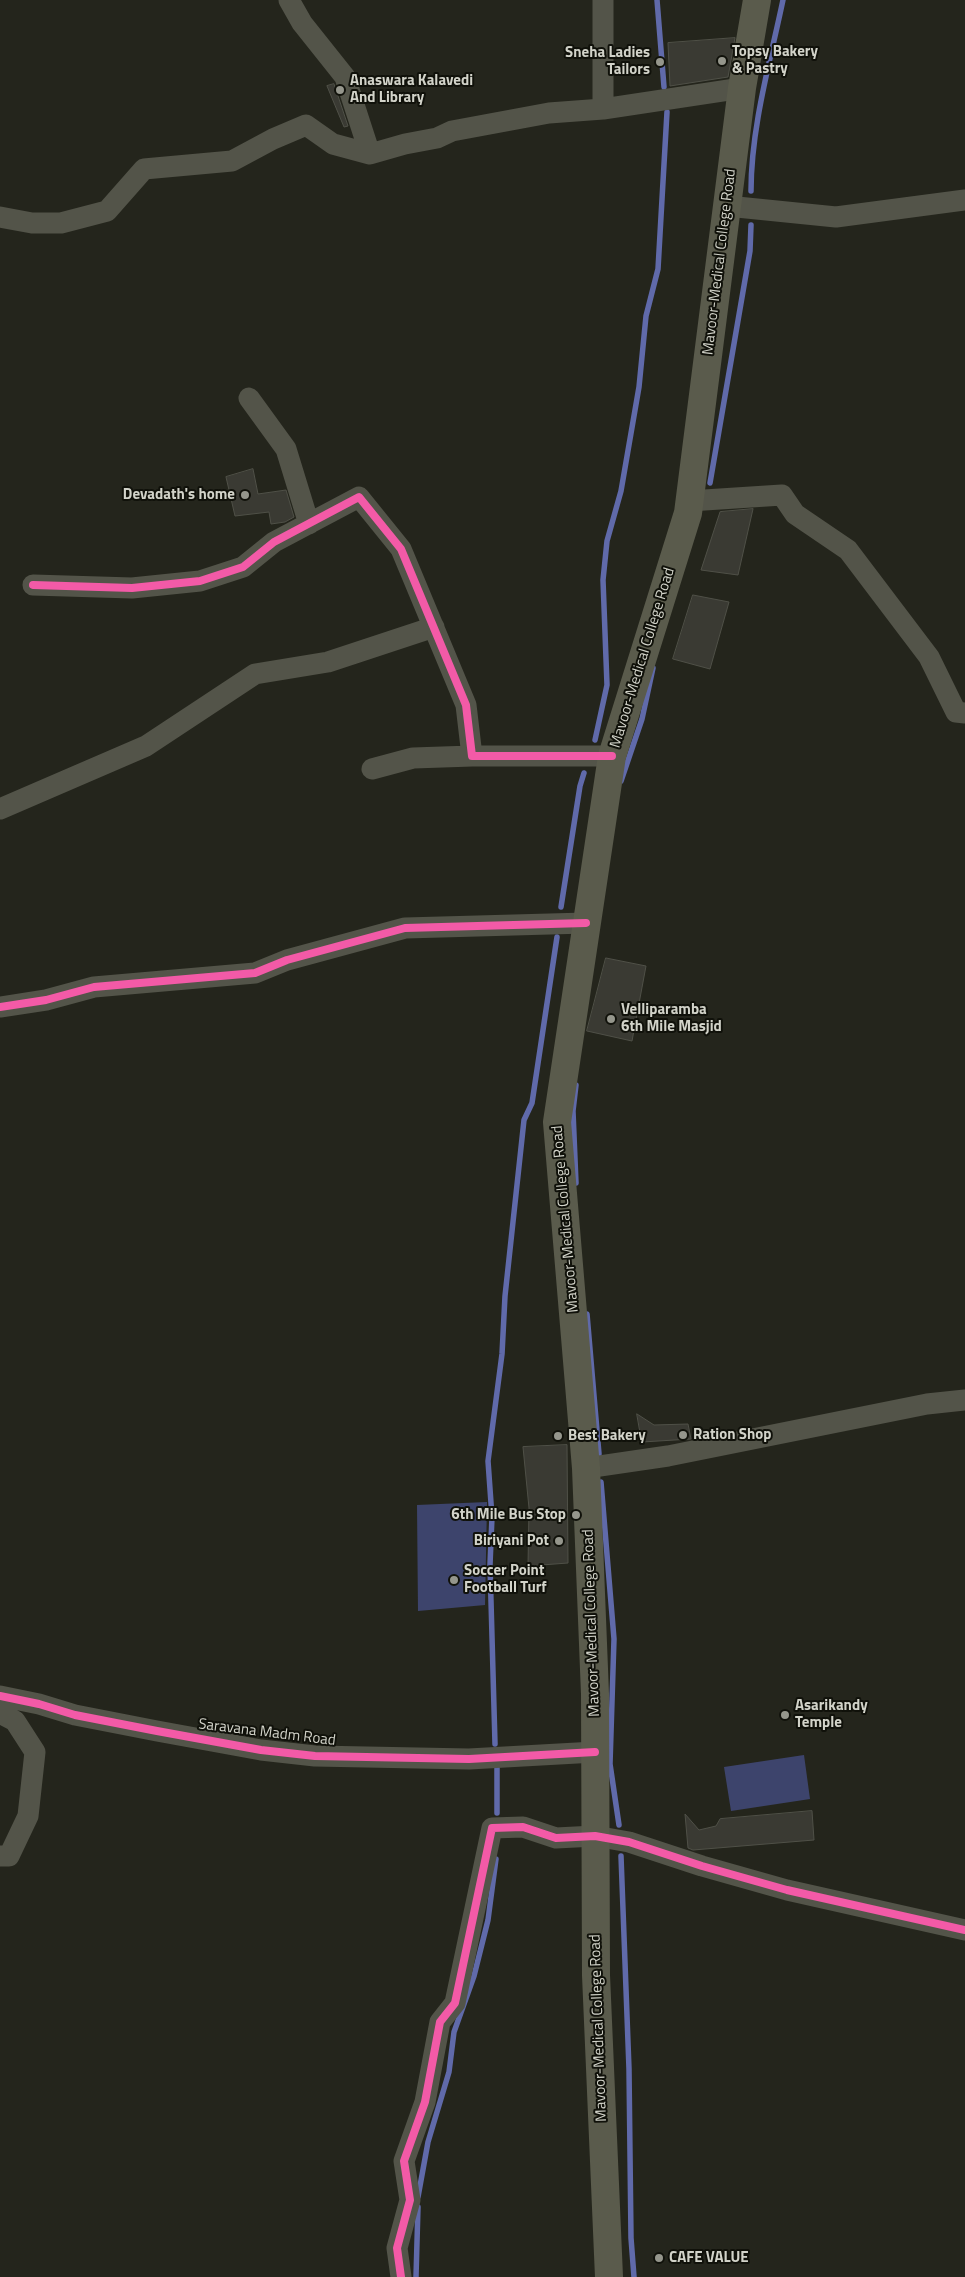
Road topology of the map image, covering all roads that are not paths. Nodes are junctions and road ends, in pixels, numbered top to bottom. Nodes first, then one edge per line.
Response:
1 (289, 0) edge
2 (603, 0) edge
3 (757, 0) edge
4 (742, 88) junction
5 (603, 109) junction
6 (370, 154) junction
7 (965, 200) edge
8 (727, 206) junction
9 (0, 217) edge
10 (249, 398) dead end
11 (689, 501) junction
12 (309, 524) junction
13 (33, 586) dead end
14 (434, 627) junction
15 (965, 713) edge
16 (472, 756) junction
17 (612, 756) junction
18 (372, 769) dead end
19 (0, 809) edge
20 (586, 923) junction
21 (0, 1007) edge
22 (965, 1400) edge
23 (586, 1468) junction
24 (0, 1696) edge
25 (0, 1713) edge
26 (595, 1752) junction
27 (595, 1836) junction
28 (0, 1856) edge
29 (965, 1930) edge
30 (401, 2277) edge
31 (609, 2277) edge

1 - 6 street
2 - 5 street
3 - 4 main road, Mavoor-Medical College Road
4 - 5 street
4 - 8 main road, Mavoor-Medical College Road
5 - 6 street
6 - 9 street
7 - 8 street
8 - 11 main road, Mavoor-Medical College Road
10 - 12 street
11 - 15 street
11 - 17 main road, Mavoor-Medical College Road
12 - 13 street
12 - 14 street
14 - 16 street
14 - 19 street
16 - 17 street
16 - 18 street
17 - 20 main road, Mavoor-Medical College Road
20 - 21 street
20 - 23 main road, Mavoor-Medical College Road
22 - 23 street
23 - 26 main road, Mavoor-Medical College Road
24 - 26 street, Saravana Madm Road
25 - 28 street
26 - 27 main road, Mavoor-Medical College Road
27 - 29 street
27 - 30 street
27 - 31 main road, Mavoor-Medical College Road

